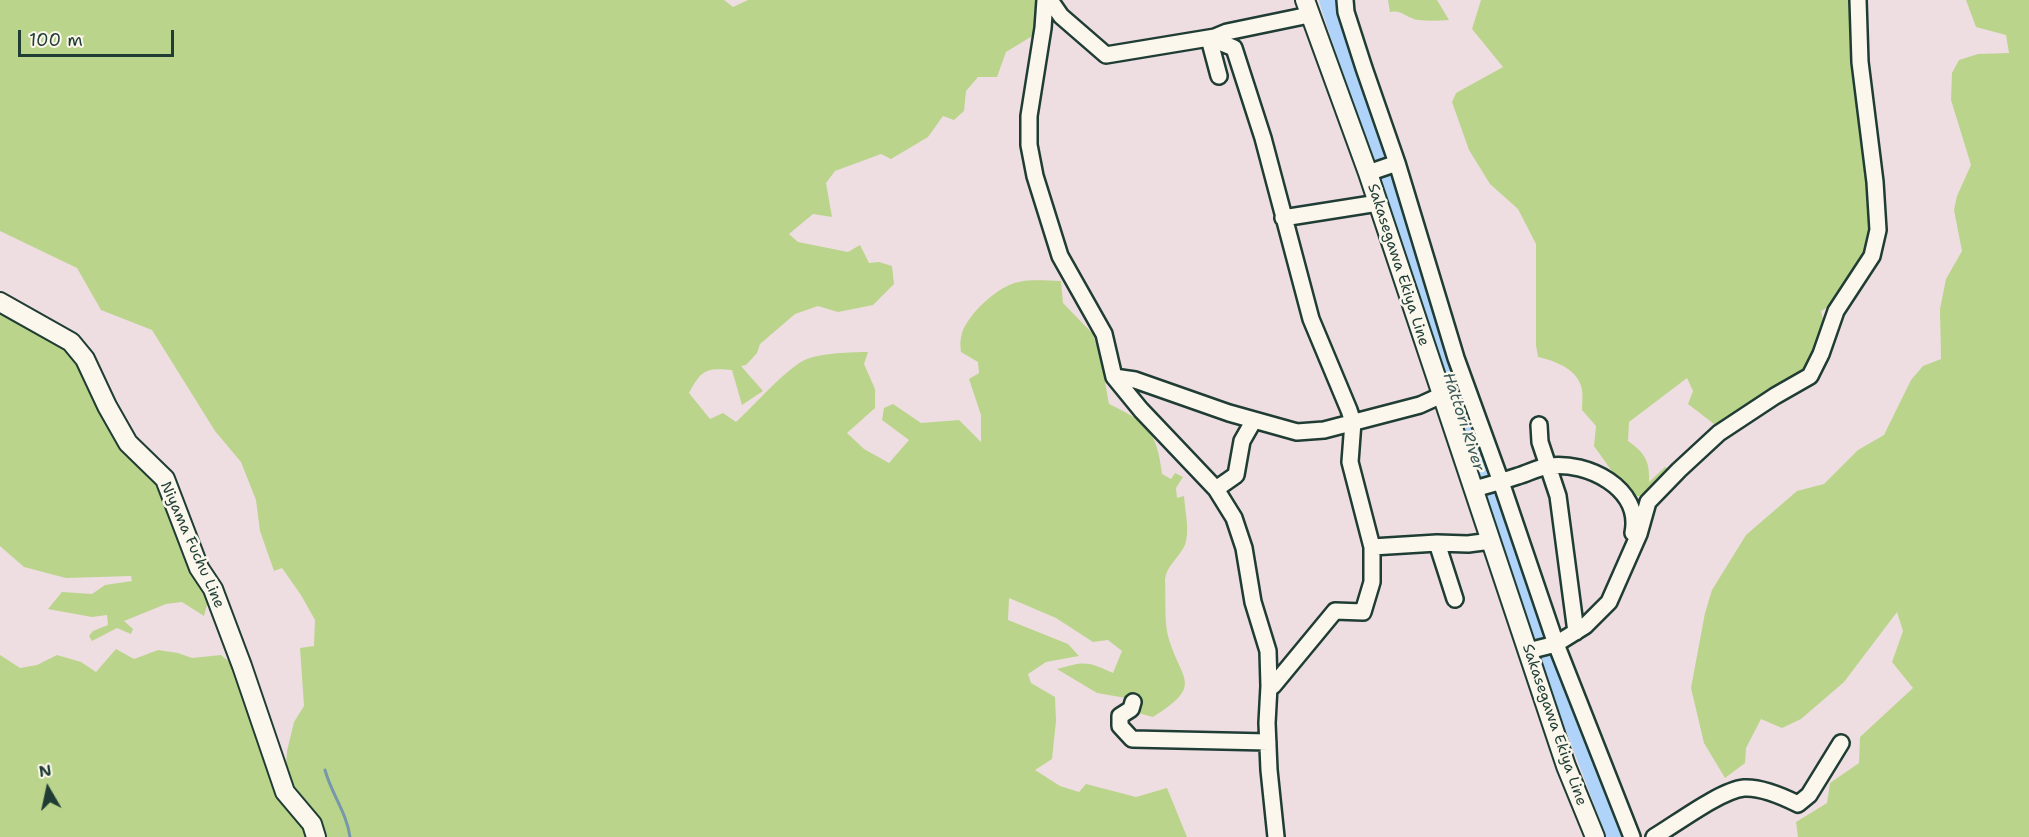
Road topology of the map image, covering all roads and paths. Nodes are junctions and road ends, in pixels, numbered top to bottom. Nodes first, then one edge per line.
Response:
1 (1045, 0) edge
2 (1345, 0) edge
3 (1858, 0) edge
4 (1307, 8) edge
5 (1215, 37) junction
6 (1219, 76) dead end
7 (1397, 163) junction
8 (1371, 172) junction
9 (1378, 203) junction
10 (1283, 218) junction
11 (0, 302) edge
12 (1114, 377) junction
13 (1442, 395) junction
14 (1254, 420) junction
15 (1353, 422) junction
16 (1539, 425) dead end
17 (1547, 465) junction
18 (1500, 482) junction
19 (1216, 489) junction
20 (1476, 489) junction
21 (1491, 541) junction
22 (1437, 543) junction
23 (1372, 547) junction
24 (1630, 556) junction
25 (1455, 600) dead end
26 (1576, 632) junction
27 (1553, 644) junction
28 (1531, 650) junction
29 (1269, 686) junction
30 (1133, 702) dead end
31 (1268, 742) junction
32 (1841, 743) dead end
33 (316, 837) edge
34 (1276, 837) edge
35 (1595, 837) edge
36 (1632, 837) edge
37 (1654, 837) edge

1 - 5 street
1 - 12 street
2 - 7 street
3 - 24 street
4 - 5 street
4 - 8 main road, Sakasegawa Ekiya Line
5 - 6 street
5 - 10 street
7 - 8 street
7 - 18 street
8 - 9 main road, Sakasegawa Ekiya Line
9 - 10 street
9 - 13 main road, Sakasegawa Ekiya Line
10 - 15 street
11 - 33 main road, Niyama Fuchu Line
12 - 14 street
12 - 19 street
13 - 15 street
13 - 20 main road, Sakasegawa Ekiya Line
14 - 15 street
14 - 19 street
15 - 23 street
16 - 17 street
17 - 18 street
17 - 24 street
17 - 26 street
18 - 20 street
18 - 27 street
19 - 29 street
20 - 21 main road, Sakasegawa Ekiya Line
21 - 22 street
21 - 28 main road, Sakasegawa Ekiya Line
22 - 23 street
22 - 25 street
23 - 29 street
24 - 26 street
26 - 27 street
27 - 28 street
27 - 36 street
28 - 35 main road, Sakasegawa Ekiya Line
29 - 31 street
30 - 31 street
31 - 34 street
32 - 37 street

